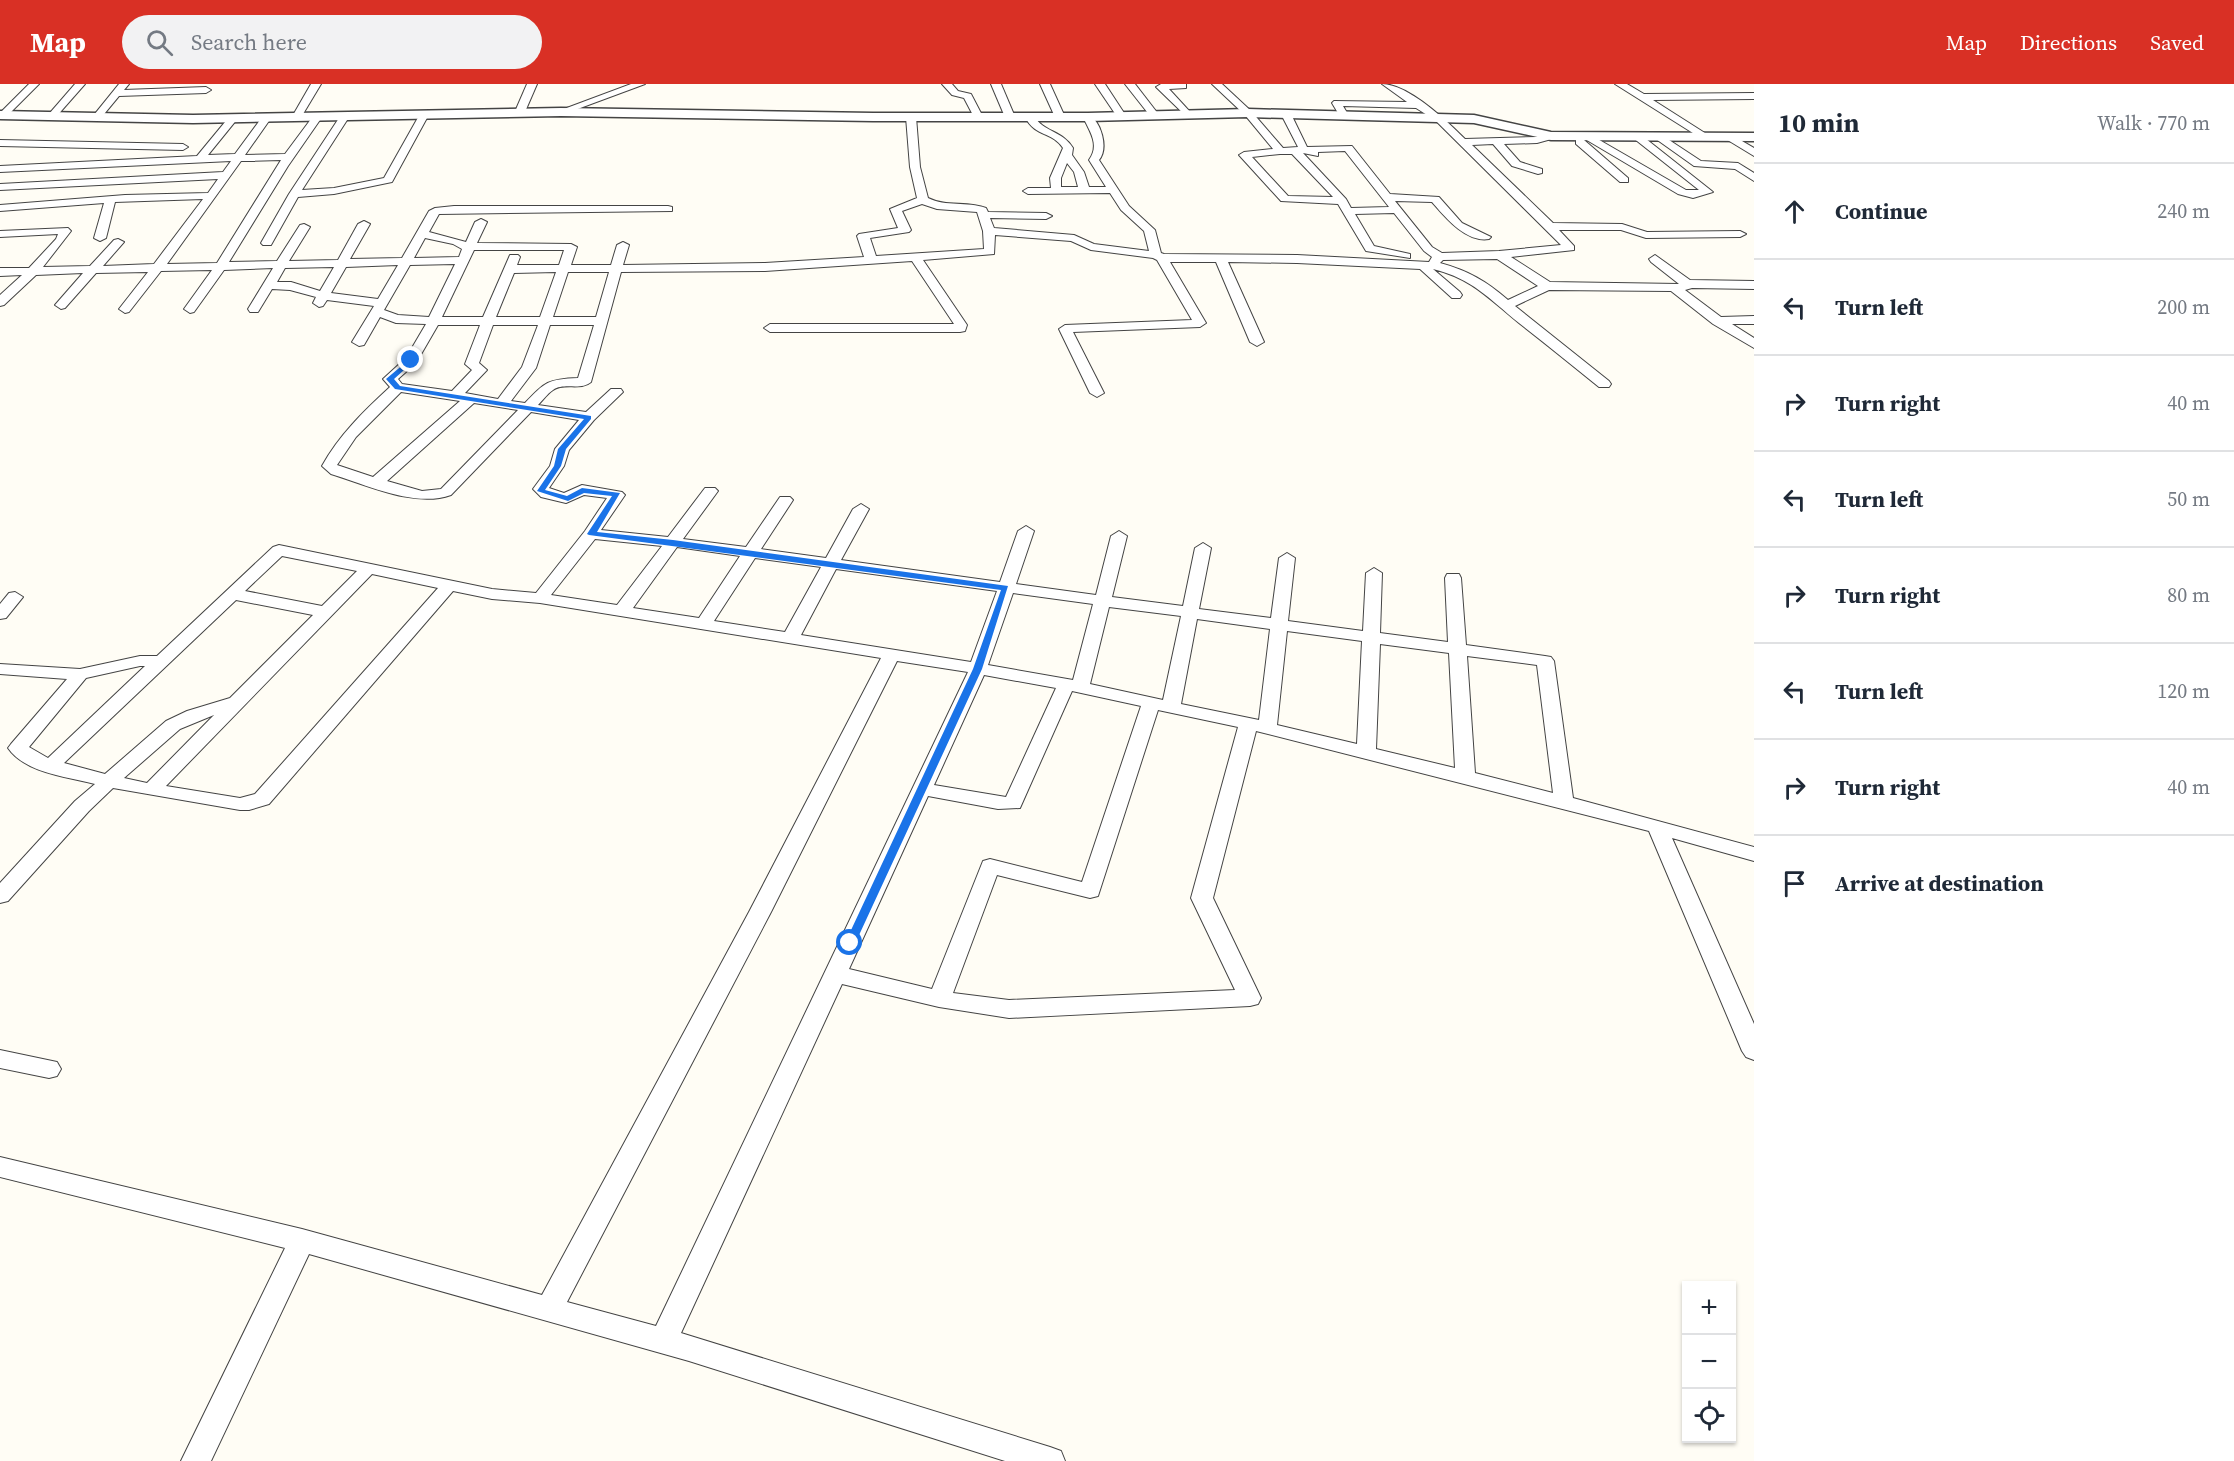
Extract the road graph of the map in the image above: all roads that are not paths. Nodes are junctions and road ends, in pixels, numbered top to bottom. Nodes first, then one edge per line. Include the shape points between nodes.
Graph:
1 (34, 84) edge
2 (81, 84) edge
3 (124, 84) edge
4 (316, 84) edge
5 (532, 84) edge
6 (640, 84) edge
7 (947, 84) edge
8 (996, 84) edge
9 (1045, 84) edge
10 (1100, 84) edge
11 (1130, 84) edge
12 (1216, 84) edge
13 (1387, 84) edge
14 (1620, 84) edge
15 (1737, 84) edge
16 (1183, 86) dead end
17 (206, 90) dead end
18 (117, 93) junction
19 (1754, 96) edge
20 (1642, 97) junction
21 (1419, 105) junction
22 (561, 112) junction
23 (1248, 113) junction
24 (519, 114) junction
25 (1187, 114) junction
26 (1286, 114) junction
27 (2, 115) edge
28 (1155, 115) junction
29 (52, 116) junction
30 (423, 116) junction
31 (1121, 116) junction
32 (1344, 116) junction
33 (97, 117) junction
34 (297, 117) junction
35 (317, 117) junction
36 (344, 117) junction
37 (911, 117) junction
38 (978, 117) junction
39 (1010, 117) junction
40 (1030, 117) junction
41 (1059, 117) junction
42 (1088, 117) junction
43 (233, 118) junction
44 (266, 118) junction
45 (1438, 118) junction
46 (1551, 136) junction
47 (1574, 137) junction
48 (1589, 137) junction
49 (1637, 137) junction
50 (1660, 137) junction
51 (1704, 137) junction
52 (1730, 137) junction
53 (1754, 137) edge
54 (1496, 140) junction
55 (1464, 142) junction
56 (0, 143) edge
57 (29, 143) junction
58 (75, 144) junction
59 (183, 147) dead end
60 (1299, 150) junction
61 (1280, 151) junction
62 (323, 152) junction
63 (1754, 153) edge
64 (1067, 156) junction
65 (239, 157) junction
66 (201, 159) junction
67 (297, 161) junction
68 (88, 164) junction
69 (58, 166) junction
70 (1738, 166) junction
71 (1754, 166) edge
72 (4, 169) edge
73 (247, 171) dead end
74 (1538, 171) dead end
75 (227, 173) junction
76 (1754, 178) edge
77 (143, 179) junction
78 (1624, 180) dead end
79 (80, 182) junction
80 (0, 187) edge
81 (1115, 190) junction
82 (1028, 191) dead end
83 (1056, 191) junction
84 (1085, 191) junction
85 (269, 192) junction
86 (295, 193) junction
87 (211, 196) junction
88 (1389, 197) junction
89 (125, 198) junction
90 (110, 200) junction
91 (923, 200) junction
92 (1342, 201) junction
93 (0, 208) edge
94 (668, 209) dead end
95 (1396, 210) junction
96 (1349, 211) junction
97 (985, 214) junction
98 (1046, 216) dead end
99 (46, 217) dead end
100 (481, 222) dead end
101 (364, 224) dead end
102 (1550, 226) junction
103 (304, 227) dead end
104 (40, 231) junction
105 (989, 231) junction
106 (0, 234) edge
107 (422, 234) junction
108 (1740, 234) dead end
109 (1485, 237) dead end
110 (100, 238) dead end
111 (118, 242) dead end
112 (267, 243) dead end
113 (623, 245) dead end
114 (519, 247) junction
115 (466, 251) junction
116 (1499, 255) junction
117 (1159, 256) junction
118 (915, 257) junction
119 (1221, 259) junction
120 (1655, 259) dead end
121 (871, 260) junction
122 (408, 261) junction
123 (1433, 262) junction
124 (344, 263) junction
125 (282, 265) junction
126 (222, 267) junction
127 (157, 268) junction
128 (510, 269) junction
129 (563, 269) junction
130 (615, 269) junction
131 (93, 270) junction
132 (33, 271) junction
133 (0, 272) edge
134 (1687, 284) junction
135 (270, 285) junction
136 (1754, 285) edge
137 (1547, 286) junction
138 (1674, 287) junction
139 (1456, 295) dead end
140 (322, 299) junction
141 (0, 302) edge
142 (1508, 304) junction
143 (61, 305) dead end
144 (380, 308) junction
145 (125, 309) dead end
146 (190, 309) dead end
147 (254, 309) dead end
148 (1754, 320) edge
149 (434, 321) junction
150 (489, 321) junction
151 (545, 321) junction
152 (600, 321) junction
153 (1718, 321) junction
154 (770, 328) dead end
155 (359, 342) dead end
156 (1257, 342) dead end
157 (1754, 344) edge
158 (1604, 384) dead end
159 (398, 387) junction
160 (616, 392) dead end
161 (1096, 393) dead end
162 (455, 396) junction
163 (472, 398) junction
164 (502, 403) junction
165 (530, 407) junction
166 (589, 417) junction
167 (377, 482) junction
168 (710, 491) dead end
169 (785, 500) dead end
170 (861, 509) dead end
171 (1026, 531) dead end
172 (591, 534) junction
173 (1119, 536) dead end
174 (673, 542) junction
175 (1203, 548) dead end
176 (750, 553) junction
177 (1287, 558) dead end
178 (831, 564) junction
179 (369, 568) junction
180 (1374, 573) dead end
181 (1453, 578) dead end
182 (449, 585) junction
183 (1005, 588) junction
184 (232, 594) junction
185 (15, 597) dead end
186 (540, 598) junction
187 (1102, 600) junction
188 (326, 612) junction
189 (622, 612) junction
190 (1191, 612) junction
191 (0, 614) edge
192 (1279, 624) junction
193 (703, 625) junction
194 (1371, 637) junction
195 (790, 639) junction
196 (1457, 649) junction
197 (891, 655) junction
198 (162, 661) junction
199 (0, 669) edge
200 (978, 669) junction
201 (80, 674) junction
202 (1073, 686) junction
203 (235, 703) junction
204 (1161, 705) junction
205 (1258, 726) junction
206 (1366, 753) junction
207 (50, 766) junction
208 (1465, 777) junction
209 (109, 781) junction
210 (922, 789) junction
211 (151, 790) junction
212 (1564, 801) junction
213 (1657, 826) junction
214 (1754, 854) edge
215 (0, 896) edge
216 (835, 974) junction
217 (939, 999) junction
218 (1754, 1051) edge
219 (0, 1059) edge
220 (49, 1069) dead end
221 (0, 1167) edge
222 (302, 1240) junction
223 (549, 1309) junction
224 (663, 1341) junction
225 (196, 1461) edge
226 (1050, 1461) edge

1 - 27 street
2 - 29 street
3 - 18 street
4 - 34 street
5 - 24 street
6 - 22 street
7 - 38 street via 955,93 968,96
8 - 39 street
9 - 41 street
10 - 31 street
11 - 28 street
12 - 23 street
13 - 21 street
14 - 20 street
15 - 19 street
16 - 25 street via 1161,87
17 - 18 street
18 - 33 street
19 - 20 street
20 - 51 street
21 - 32 street via 1337,103
21 - 45 street
22 - 24 street
22 - 37 street
23 - 25 street
23 - 26 street
23 - 61 street
24 - 30 street
25 - 28 street
26 - 32 street
26 - 60 street
27 - 29 street
28 - 31 street
29 - 33 street
30 - 36 street
30 - 86 street via 388,180 334,191
31 - 42 street
32 - 45 street
33 - 43 street
34 - 35 street
34 - 44 street
35 - 36 street
35 - 67 street
36 - 62 street
37 - 38 street
37 - 91 street via 915,167
38 - 39 street
39 - 40 street
40 - 41 street
40 - 64 street via 1035,127 1064,140
41 - 42 street
42 - 81 street via 1101,147 1094,160
43 - 44 street
43 - 66 street
44 - 65 street
45 - 46 street via 1492,122
45 - 55 street
46 - 47 street
46 - 54 street
47 - 48 street
47 - 78 street
48 - 49 street
48 - 49 street via 1682,192 1708,192
49 - 50 street
50 - 51 street
50 - 70 street via 1698,164
51 - 52 street
52 - 53 street
52 - 63 street
54 - 55 street
54 - 74 street via 1516,164
55 - 102 street
56 - 57 street
57 - 58 street
57 - 72 street
58 - 59 street
58 - 69 street via 61,155
60 - 61 street
60 - 88 street via 1348,148 1354,163
60 - 92 street
61 - 92 street via 1244,156 1285,199
62 - 67 street
62 - 67 street
64 - 83 street via 1055,175
64 - 84 street via 1079,172
65 - 66 street
65 - 67 street
65 - 75 street
66 - 68 street
67 - 85 street
67 - 86 street
68 - 69 street
68 - 79 street
69 - 72 street
70 - 71 street
70 - 76 street
73 - 75 street
75 - 77 street
75 - 87 street
77 - 79 street
77 - 89 street
79 - 80 street
81 - 84 street
81 - 117 street via 1125,208 1149,230
82 - 83 street
83 - 84 street
85 - 86 street
85 - 126 street
86 - 112 street
87 - 89 street
87 - 127 street
88 - 95 street
88 - 109 street via 1435,199 1458,225
89 - 90 street
90 - 93 street
90 - 110 street
91 - 97 street via 935,205 978,208
91 - 121 street via 896,209 905,230 863,236
92 - 96 street
94 - 107 street via 439,210 431,215
95 - 96 street
95 - 123 street via 1428,249
96 - 123 street via 1372,250
97 - 98 street
97 - 105 street
99 - 104 street
100 - 115 street
101 - 124 street
102 - 108 street via 1622,226 1641,234
102 - 116 street via 1570,248
103 - 125 street
104 - 106 street
104 - 132 street via 65,231
105 - 117 street via 1074,238 1091,247
105 - 118 street via 990,252
107 - 115 street via 457,242
107 - 122 street
111 - 131 street
113 - 130 street
114 - 115 street
114 - 128 street
114 - 129 street via 571,247
115 - 122 street
115 - 149 street
116 - 123 street
116 - 137 street
117 - 119 street
117 - 161 street via 1200,323 1065,328
118 - 121 street
118 - 154 street via 960,328
119 - 123 street
119 - 156 street
120 - 134 street
121 - 130 street via 765,267
122 - 124 street
122 - 144 street
123 - 139 street
123 - 142 street via 1482,284
124 - 125 street
124 - 140 street
125 - 126 street
125 - 135 street
126 - 127 street
126 - 146 street
127 - 131 street
127 - 145 street
128 - 129 street
128 - 150 street
129 - 130 street
129 - 151 street
130 - 152 street
131 - 132 street
131 - 143 street
132 - 133 street
132 - 141 street
134 - 136 street
134 - 138 street
135 - 140 street via 298,287
135 - 147 street
137 - 138 street
137 - 142 street
138 - 153 street
140 - 144 street
142 - 158 street
144 - 149 street via 396,319
144 - 155 street
148 - 153 street
149 - 150 street
149 - 159 street via 411,360 390,379
150 - 151 street
150 - 162 street via 472,364 480,370
151 - 152 street
151 - 164 street via 529,368
152 - 165 street via 584,382 552,385
153 - 157 street
159 - 162 street
159 - 167 street via 366,417 329,466
160 - 166 street
162 - 163 street
163 - 164 street
163 - 167 street
164 - 165 street
165 - 166 street
165 - 167 street via 467,473 440,495 421,496
166 - 172 street via 562,449 558,466 541,491 568,498 582,490 617,495
168 - 174 street
169 - 176 street
170 - 178 street
171 - 183 street
172 - 174 street
172 - 186 street
173 - 187 street
174 - 176 street
174 - 189 street
175 - 190 street
176 - 178 street
176 - 193 street
177 - 192 street
178 - 183 street
178 - 195 street
179 - 182 street
179 - 184 street via 279,550
179 - 188 street
180 - 194 street
181 - 196 street
182 - 186 street
182 - 211 street via 262,799 240,804
183 - 187 street
183 - 200 street
184 - 188 street
184 - 198 street
185 - 191 street
186 - 189 street
187 - 190 street
187 - 202 street
188 - 203 street
189 - 193 street
190 - 192 street
190 - 204 street
192 - 194 street
192 - 205 street
193 - 195 street
194 - 196 street
194 - 206 street
195 - 197 street
196 - 208 street
196 - 212 street via 1545,661
197 - 200 street
197 - 223 street via 760,912
198 - 201 street via 140,661
198 - 207 street
199 - 201 street
200 - 202 street
200 - 210 street
201 - 207 street via 20,745 20,751
202 - 204 street
202 - 210 street via 1013,803
203 - 209 street via 173,725
203 - 211 street
204 - 205 street
204 - 217 street via 1090,891 990,866
205 - 206 street
205 - 217 street via 1202,898 1250,998 1009,1009
206 - 208 street
207 - 209 street
208 - 212 street
209 - 211 street
209 - 215 street
210 - 216 street
212 - 213 street
213 - 214 street
213 - 218 street
216 - 217 street
216 - 224 street
219 - 220 street
221 - 222 street
222 - 223 street
222 - 225 street
223 - 224 street
224 - 226 street

